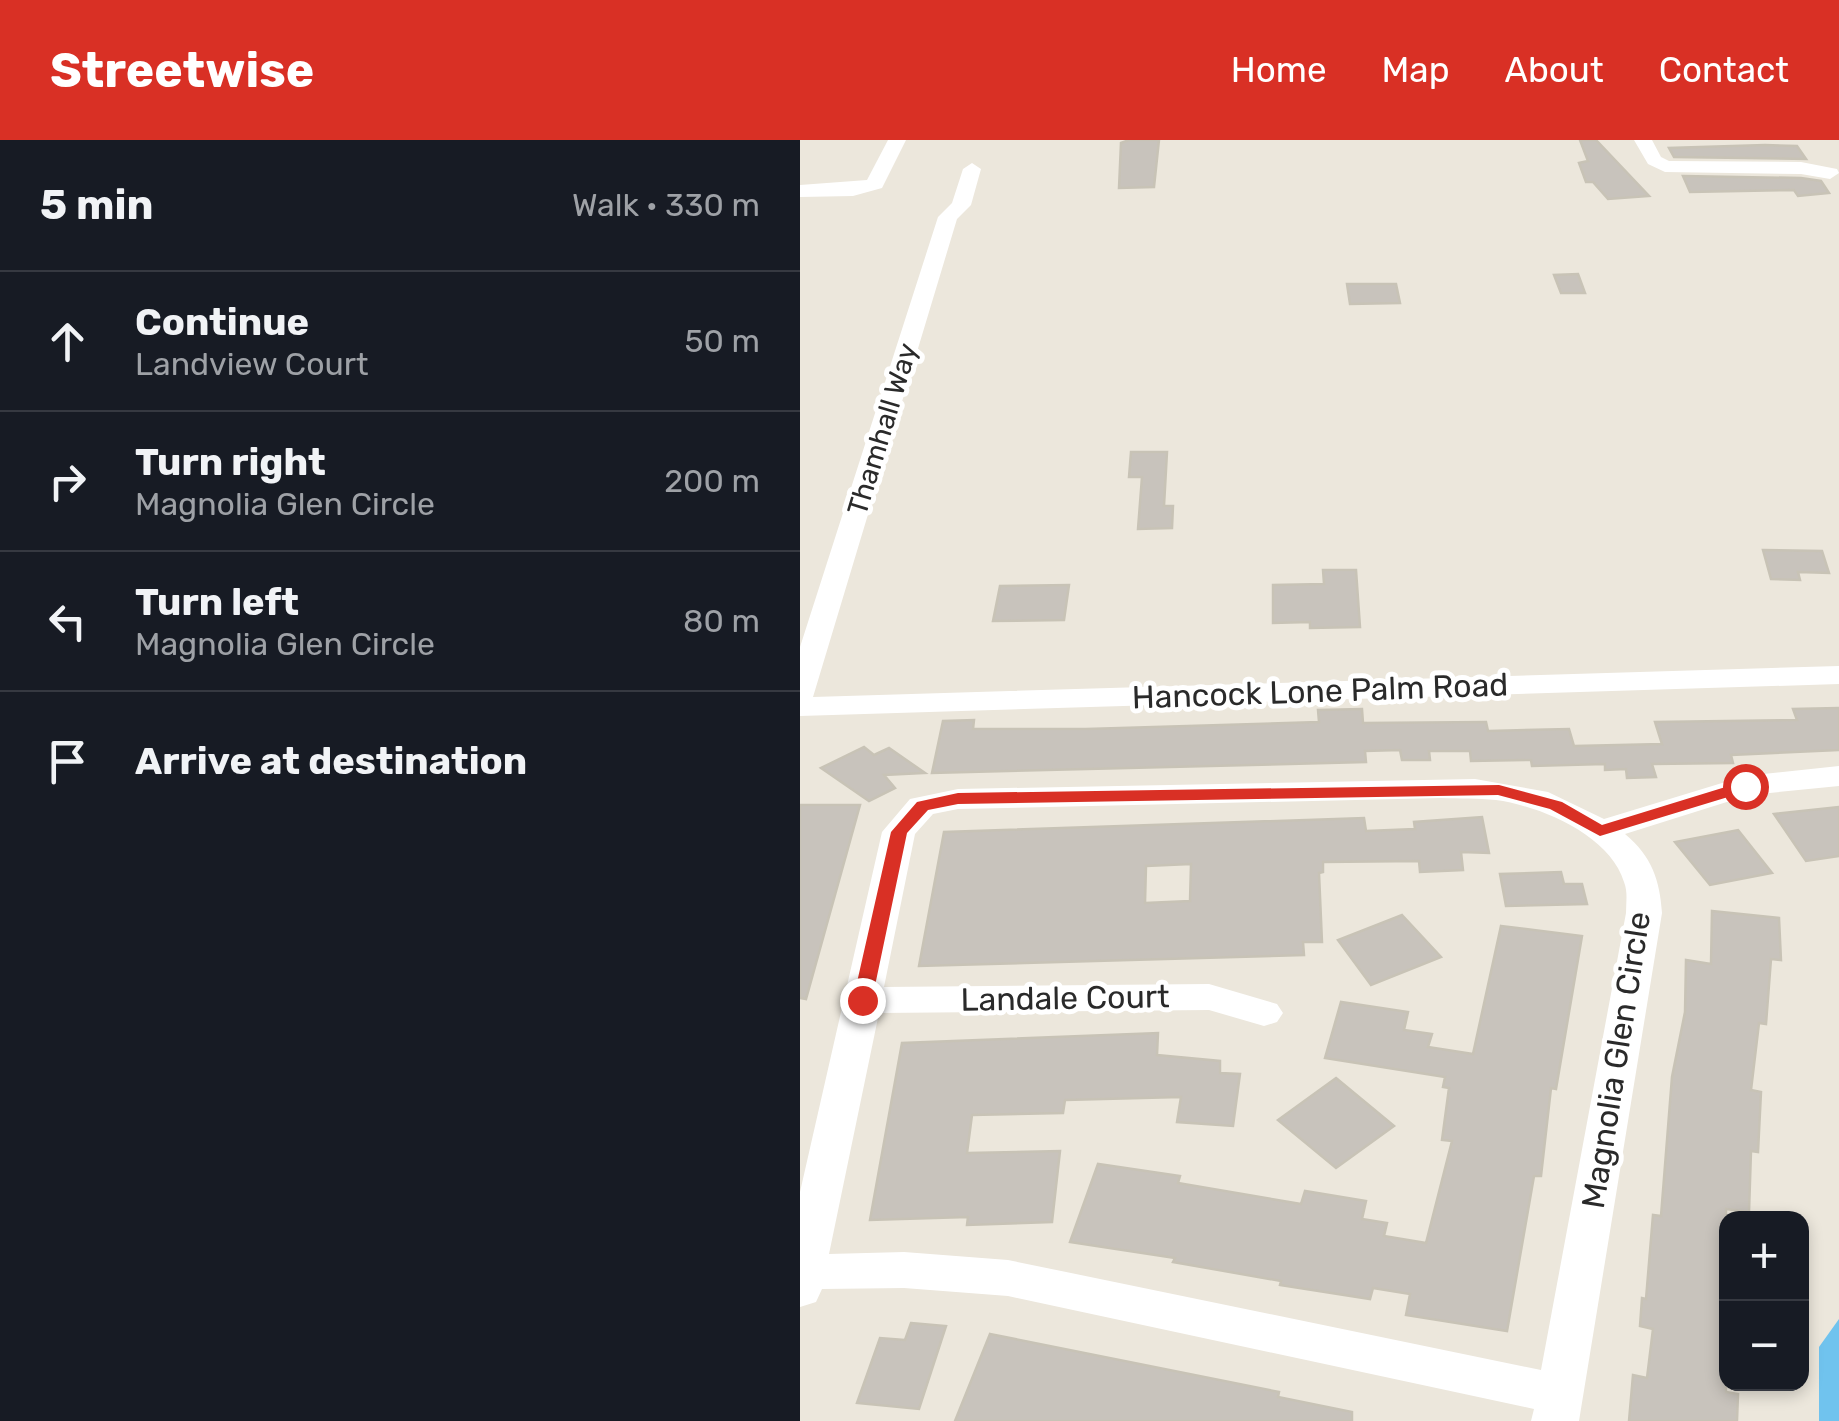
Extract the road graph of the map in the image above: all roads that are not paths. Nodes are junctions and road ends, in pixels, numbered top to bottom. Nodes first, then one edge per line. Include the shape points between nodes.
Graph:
1 (897, 140) edge
2 (1643, 140) edge
3 (972, 170) dead end
4 (1830, 173) dead end
5 (800, 191) edge
6 (1839, 675) edge
7 (800, 694) edge
8 (800, 707) edge
9 (1839, 776) edge
10 (1600, 831) junction
11 (862, 1000) junction
12 (1264, 1013) dead end
13 (802, 1280) edge
14 (1557, 1408) edge

1 - 5 street via 875,184
2 - 4 street via 1665,166
3 - 7 street, Thamhall Way via 961,205 948,217
6 - 8 street, Hancock Lone Palm Road
9 - 10 street via 1745,786
10 - 11 street, Magnolia Glen Circle via 1556,806 1480,789 958,798 922,806 899,832
10 - 14 street, Magnolia Glen Circle via 1642,881 1644,913
11 - 12 street, Landale Court via 1210,997
11 - 13 street, Magnolia Glen Circle
13 - 14 street, Magnolia Glen Circle via 904,1270 1008,1278

